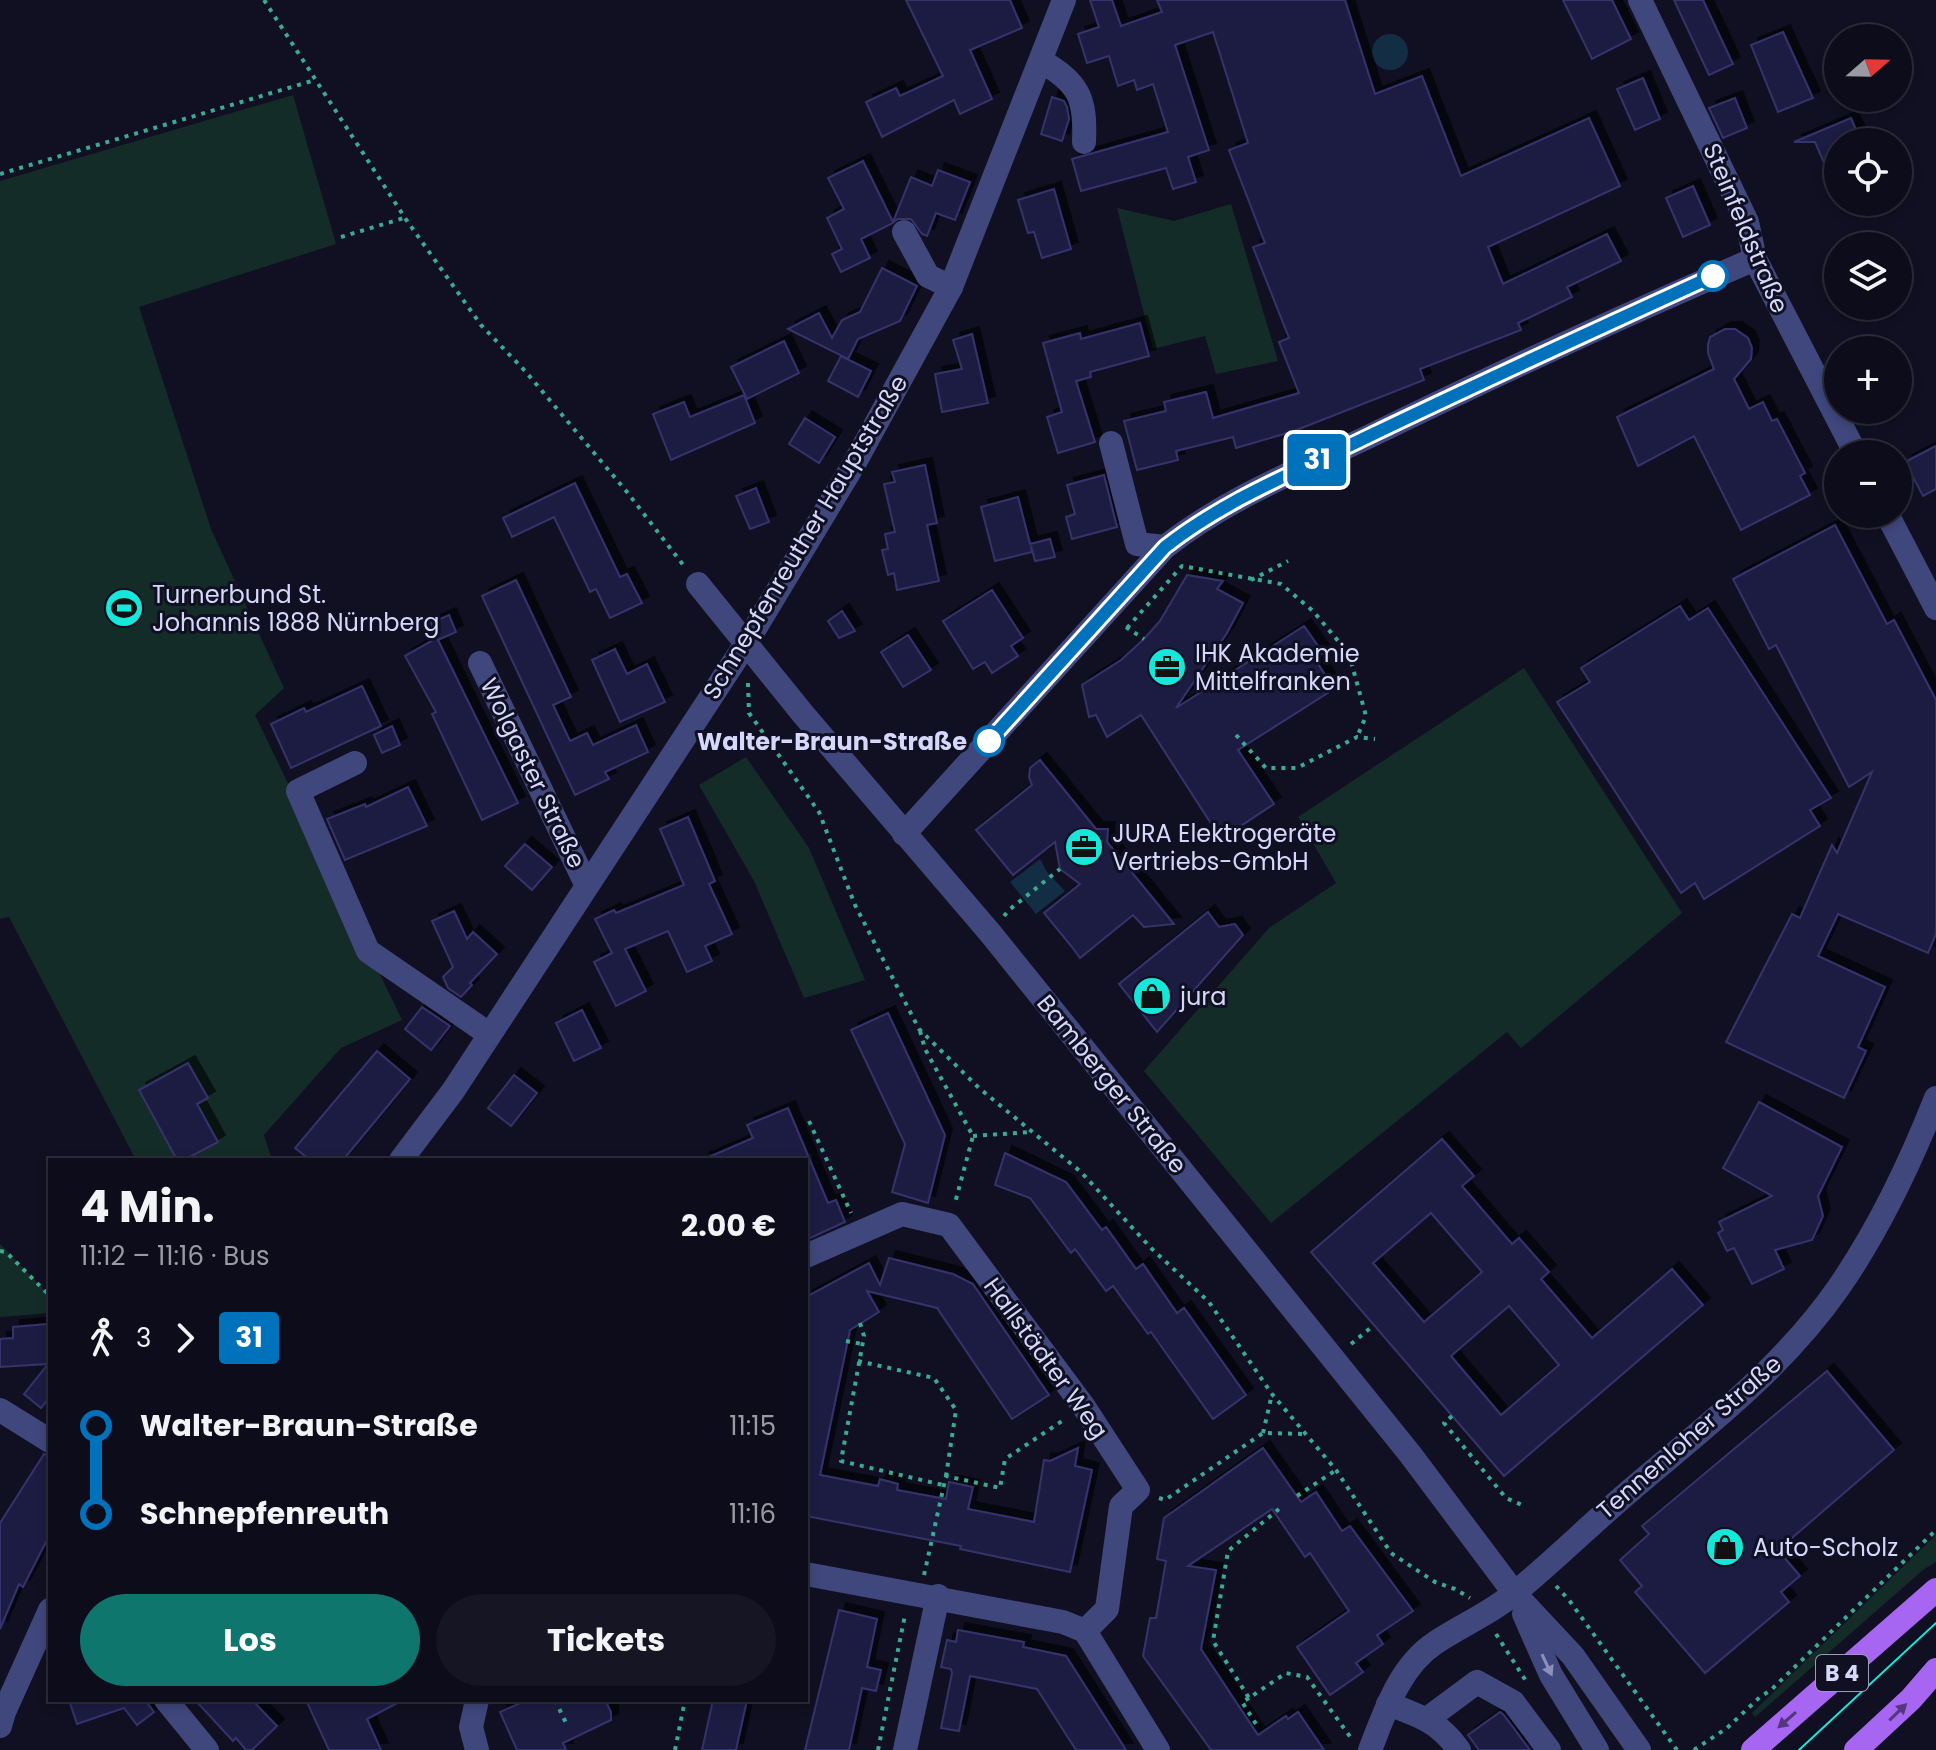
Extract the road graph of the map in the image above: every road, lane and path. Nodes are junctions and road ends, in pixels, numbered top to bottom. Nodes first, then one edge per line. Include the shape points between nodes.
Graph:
1 (264, 0) edge
2 (1064, 0) edge
3 (1640, 0) edge
4 (1041, 61) junction
5 (315, 80) junction
6 (1084, 142) dead end
7 (0, 174) edge
8 (405, 218) junction
9 (904, 232) dead end
10 (341, 237) dead end
11 (1755, 259) junction
12 (951, 287) junction
13 (1849, 440) edge
14 (1111, 443) dead end
15 (1894, 528) edge
16 (1165, 547) junction
17 (1288, 561) dead end
18 (1250, 581) junction
19 (698, 584) joint
20 (1936, 608) edge
21 (1127, 628) dead end
22 (745, 645) junction
23 (480, 663) dead end
24 (1236, 735) dead end
25 (1357, 737) junction
26 (1375, 739) dead end
27 (355, 763) dead end
28 (904, 834) junction
29 (1060, 869) dead end
30 (586, 884) junction
31 (1018, 902) dead end
32 (919, 1029) junction
33 (489, 1034) junction
34 (1936, 1098) edge
35 (809, 1121) dead end
36 (1033, 1132) junction
37 (973, 1136) junction
38 (403, 1158) edge
39 (949, 1225) junction
40 (860, 1232) junction
41 (2, 1250) edge
42 (808, 1255) edge
43 (48, 1294) edge
44 (860, 1323) dead end
45 (1374, 1325) dead end
46 (846, 1341) dead end
47 (862, 1344) junction
48 (1333, 1359) junction
49 (858, 1361) junction
50 (1272, 1394) junction
51 (1084, 1407) junction
52 (0, 1410) edge
53 (1452, 1416) dead end
54 (1263, 1433) junction
55 (1307, 1434) junction
56 (48, 1440) edge
57 (1336, 1470) junction
58 (946, 1476) junction
59 (944, 1485) junction
60 (1138, 1490) junction
61 (1297, 1496) dead end
62 (1522, 1505) dead end
63 (1279, 1509) dead end
64 (1936, 1530) edge
65 (1540, 1570) junction
66 (808, 1574) edge
67 (1936, 1590) edge
68 (922, 1594) junction
69 (1515, 1594) junction
70 (48, 1614) edge
71 (1481, 1614) junction
72 (1085, 1631) junction
73 (1503, 1644) dead end
74 (1936, 1670) edge
75 (1249, 1698) junction
76 (168, 1702) edge
77 (477, 1702) edge
78 (556, 1702) edge
79 (685, 1702) edge
80 (1388, 1704) junction
81 (1427, 1719) junction
82 (0, 1726) edge
83 (568, 1727) dead end
84 (1258, 1727) dead end
85 (207, 1750) edge
86 (477, 1750) edge
87 (675, 1750) edge
88 (878, 1750) edge
89 (905, 1750) edge
90 (1158, 1750) edge
91 (1359, 1750) edge
92 (1370, 1750) edge
93 (1459, 1750) edge
94 (1549, 1750) edge
95 (1597, 1750) edge
96 (1639, 1750) edge
97 (1677, 1750) edge
98 (1694, 1750) edge
99 (1753, 1750) edge
100 (1856, 1750) edge

1 - 5 path
2 - 4 street, Schnepfenreuther Hauptstraße
3 - 11 street, Steinfeldstraße via 1747,222
4 - 6 street via 1069,79 1078,92 1085,112
4 - 12 street, Schnepfenreuther Hauptstraße
5 - 7 path
5 - 8 path
8 - 10 path
8 - 19 path via 481,325 617,480
9 - 12 street via 928,276
11 - 13 street, Steinfeldstraße
11 - 16 street via 1269,483 1195,523
12 - 22 street, Schnepfenreuther Hauptstraße via 854,464
14 - 16 street via 1137,544
15 - 20 street
16 - 28 street
17 - 18 path
18 - 21 path via 1182,566
18 - 25 path via 1281,584 1313,611 1349,654 1366,716
19 - 22 street, Bamberger Straße
22 - 28 street, Bamberger Straße
22 - 30 street, Schnepfenreuther Hauptstraße
22 - 32 path via 749,713 819,812 855,905
23 - 30 street, Wolgaster Straße
24 - 25 path via 1266,768 1297,768
25 - 26 path
27 - 33 street via 298,791 368,951
28 - 48 street, Bamberger Straße via 991,934
29 - 31 path
30 - 33 street, Schnepfenreuther Hauptstraße
32 - 36 path
32 - 37 path
33 - 38 street, Schnepfenreuther Hauptstraße
34 - 65 street, Tennenloher Straße via 1912,1157 1863,1249 1771,1370
35 - 40 path
36 - 37 path
36 - 50 path via 1081,1172 1209,1302
37 - 39 path
39 - 40 street via 902,1214
39 - 51 street, Hallstädter Weg
40 - 42 street
41 - 43 path
44 - 47 path
45 - 48 path
46 - 47 path
47 - 49 path
48 - 69 street, Bamberger Straße
49 - 58 path via 934,1378 956,1410
49 - 59 path via 841,1461
50 - 54 path
50 - 55 path
51 - 58 path via 1005,1459 1000,1488
51 - 60 street, Hallstädter Weg
52 - 56 street
53 - 62 path via 1444,1423 1506,1498
54 - 55 path
54 - 60 path via 1165,1500
55 - 57 path
57 - 61 path
57 - 71 path via 1391,1553 1435,1582 1469,1596
58 - 59 path
59 - 68 path
60 - 72 street via 1121,1506 1107,1609
63 - 75 path via 1228,1551 1213,1641
64 - 98 path via 1771,1690
65 - 69 street, Tennenloher Straße
65 - 97 path via 1569,1600
66 - 68 street
67 -> 99 main road, B 4
68 - 72 street
68 - 88 path
68 - 89 street
69 - 71 street, Tennenloher Straße
69 -> 95 street, Bamberger Straße via 1551,1675
69 - 96 street, Bamberger Straße via 1573,1656
70 - 82 street
71 - 73 path
71 - 80 street, Tennenloher Straße via 1416,1660
72 - 90 street
100 -> 74 main road, B 4
75 - 84 path via 1242,1702
75 - 91 path via 1286,1673 1307,1677
76 - 85 street
77 - 86 street via 471,1727
78 - 83 path
79 - 87 path
80 - 81 street
80 - 92 street, Tennenloher Straße
81 - 93 street
81 - 94 street via 1477,1682 1513,1702

